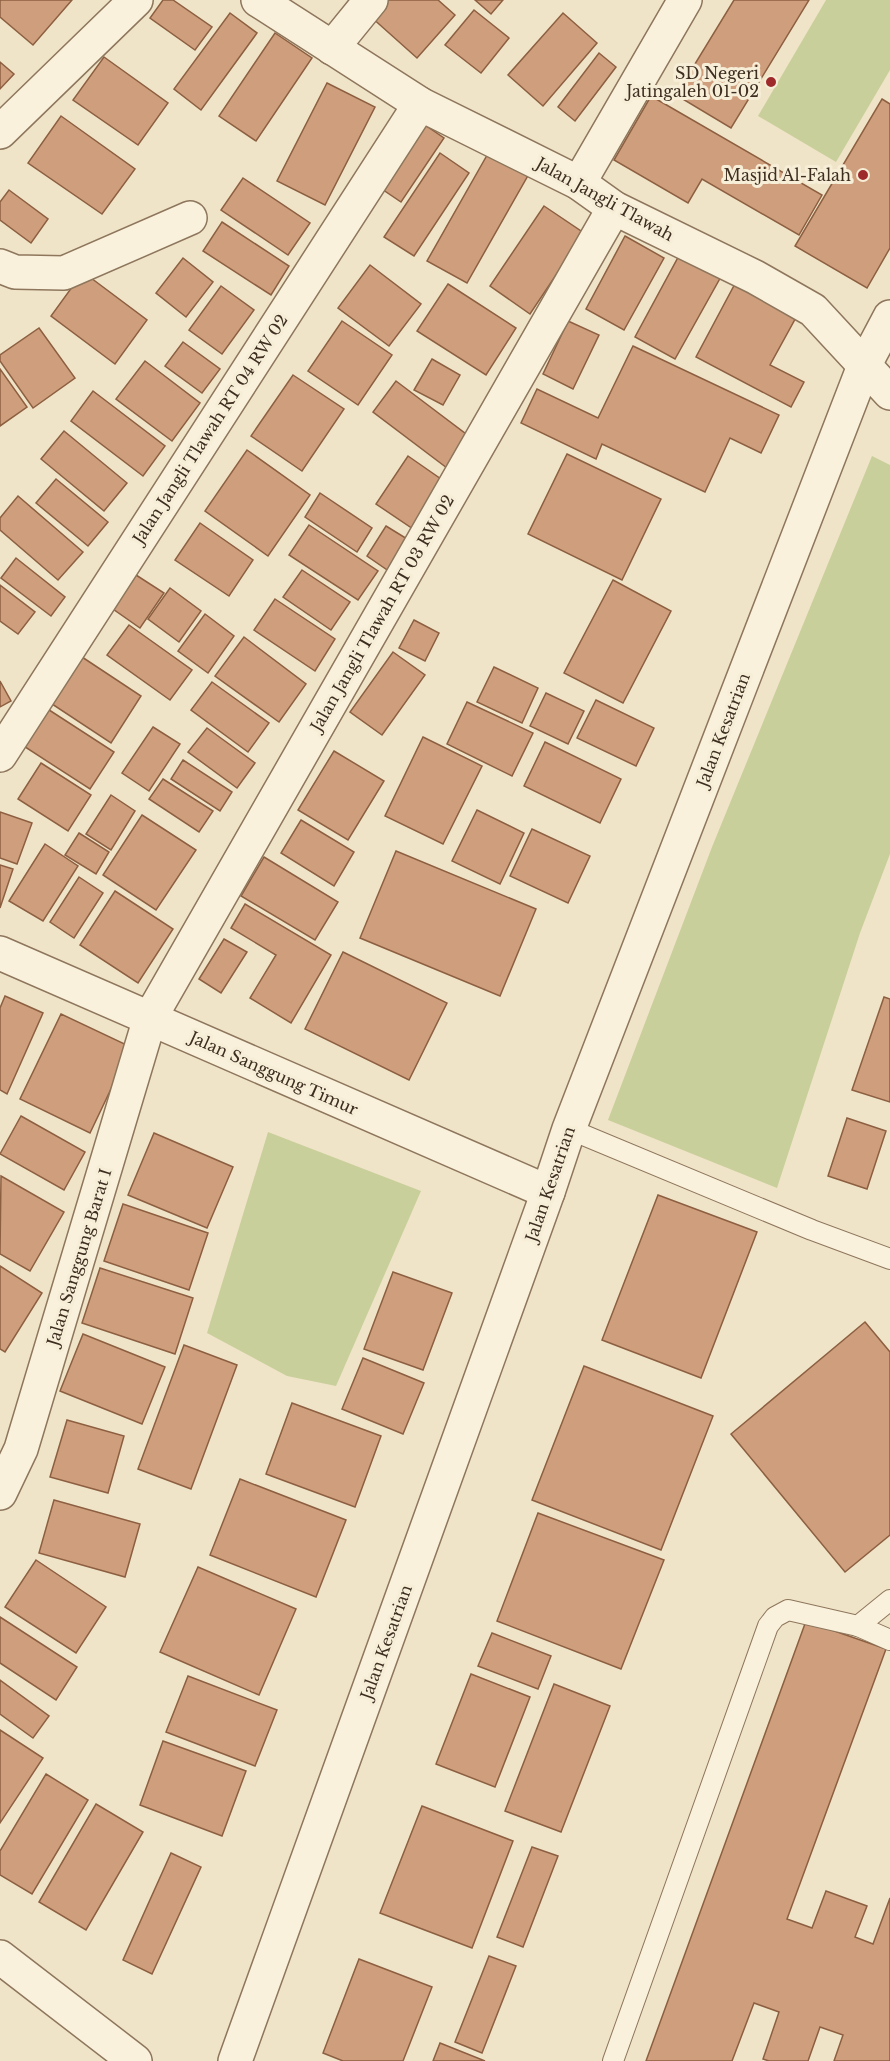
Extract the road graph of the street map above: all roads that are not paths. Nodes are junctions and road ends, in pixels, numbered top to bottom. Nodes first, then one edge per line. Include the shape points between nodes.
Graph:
1 (136, 0) edge
2 (258, 0) edge
3 (371, 0) edge
4 (685, 0) edge
5 (333, 48) junction
6 (420, 104) junction
7 (0, 132) edge
8 (579, 183) junction
9 (614, 208) junction
10 (190, 218) dead end
11 (0, 266) edge
12 (890, 317) edge
13 (864, 366) junction
14 (890, 393) edge
15 (0, 755) edge
16 (0, 953) edge
17 (150, 1018) junction
18 (568, 1129) junction
19 (548, 1192) junction
20 (890, 1259) edge
21 (0, 1493) edge
22 (890, 1600) edge
23 (858, 1626) junction
24 (890, 1640) edge
25 (0, 1957) edge
26 (135, 2061) edge
27 (235, 2061) edge
28 (614, 2061) edge

1 - 7 street
2 - 5 street, Jalan Jangli Tlawah
3 - 5 street
4 - 8 street
5 - 6 street, Jalan Jangli Tlawah
6 - 8 street, Jalan Jangli Tlawah
6 - 15 street, Jalan Jangli Tlawah RT 04 RW 02
8 - 9 street, Jalan Jangli Tlawah
9 - 13 street, Jalan Jangli Tlawah via 813,310
9 - 17 street, Jalan Jangli Tlawah RT 03 RW 02
10 - 11 street via 64,273 15,272
12 - 13 street, Jalan Kesatrian
13 - 14 street, Jalan Jangli Tlawah
13 - 18 street, Jalan Kesatrian
16 - 17 street, Jalan Sanggung Timur
17 - 19 street, Jalan Sanggung Timur
17 - 21 street, Jalan Sanggung Barat I via 21,1449
18 - 19 street, Jalan Kesatrian
18 - 20 lane
19 - 27 street, Jalan Kesatrian
22 - 23 lane
23 - 24 lane
23 - 28 lane via 788,1610 768,1626
25 - 26 street

